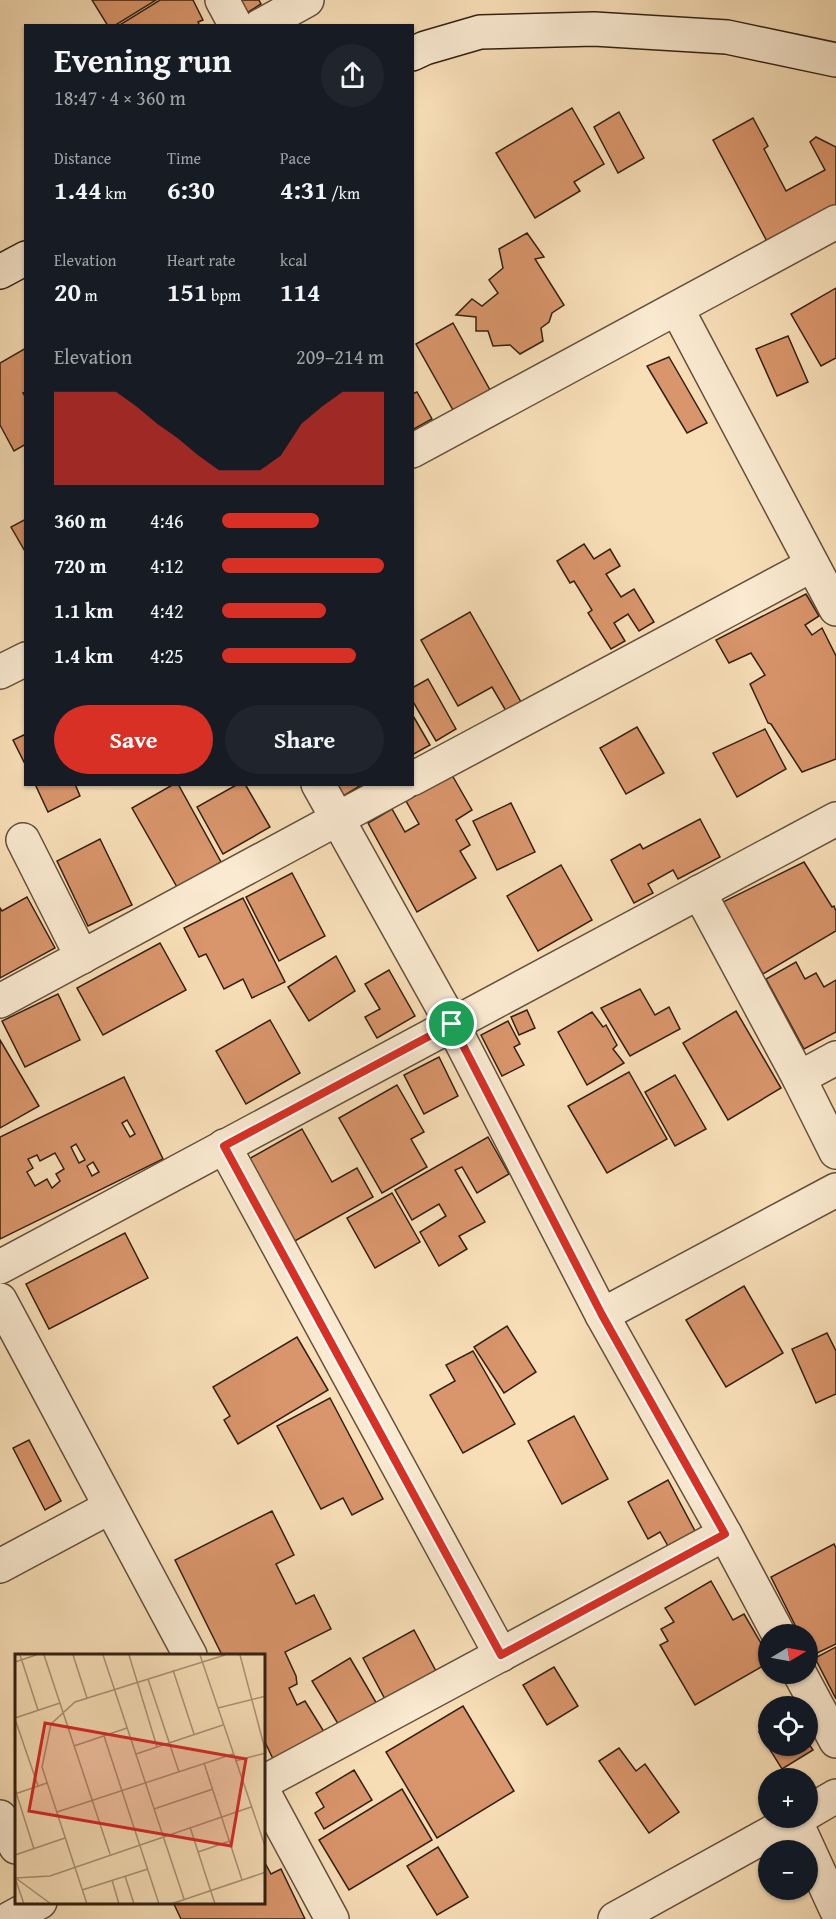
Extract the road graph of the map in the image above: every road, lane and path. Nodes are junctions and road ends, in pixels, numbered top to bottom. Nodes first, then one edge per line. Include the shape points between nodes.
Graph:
1 (222, 0) edge
2 (307, 0) edge
3 (235, 24) edge
4 (264, 24) edge
5 (414, 53) edge
6 (836, 60) edge
7 (836, 222) edge
8 (24, 259) edge
9 (0, 272) edge
10 (677, 309) junction
11 (414, 450) edge
12 (812, 565) junction
13 (836, 609) edge
14 (24, 660) edge
15 (0, 672) edge
16 (414, 778) edge
17 (319, 786) edge
18 (398, 786) edge
19 (836, 819) edge
20 (337, 820) junction
21 (23, 840) dead end
22 (699, 892) junction
23 (82, 957) junction
24 (0, 1001) edge
25 (452, 1024) junction
26 (836, 1058) edge
27 (799, 1077) junction
28 (224, 1146) junction
29 (836, 1152) edge
30 (836, 1190) edge
31 (0, 1267) edge
32 (0, 1300) edge
33 (602, 1315) junction
34 (110, 1507) junction
35 (725, 1534) junction
36 (0, 1566) edge
37 (773, 1624) edge
38 (189, 1654) edge
39 (501, 1655) junction
40 (805, 1684) edge
41 (836, 1741) edge
42 (266, 1781) edge
43 (836, 1796) edge
44 (266, 1797) edge
45 (818, 1806) edge
46 (0, 1817) edge
47 (780, 1828) edge
48 (804, 1828) edge
49 (15, 1845) edge
50 (36, 1904) edge
51 (836, 1910) edge
52 (9, 1919) edge
53 (332, 1919) edge
54 (615, 1919) edge

1 - 3 street
2 - 4 street
5 - 6 street via 480,32 594,29 727,37
7 - 10 street
8 - 9 street
10 - 11 street
10 - 12 street
12 - 13 street
12 - 16 street
14 - 15 street
17 - 20 street
18 - 20 street
19 - 22 street
20 - 23 street
20 - 25 street
21 - 23 street
22 - 25 street
22 - 27 street
23 - 24 street
25 - 28 street
25 - 33 street
26 - 27 street
27 - 29 street
28 - 31 street
28 - 39 street
30 - 33 street
32 - 34 street
33 - 35 street
34 - 36 street
34 - 38 street
35 - 37 street
35 - 39 street
39 - 42 street
40 - 41 street
43 - 45 street
44 - 53 street
46 - 49 street
47 - 54 street
48 - 51 street
50 - 52 street

